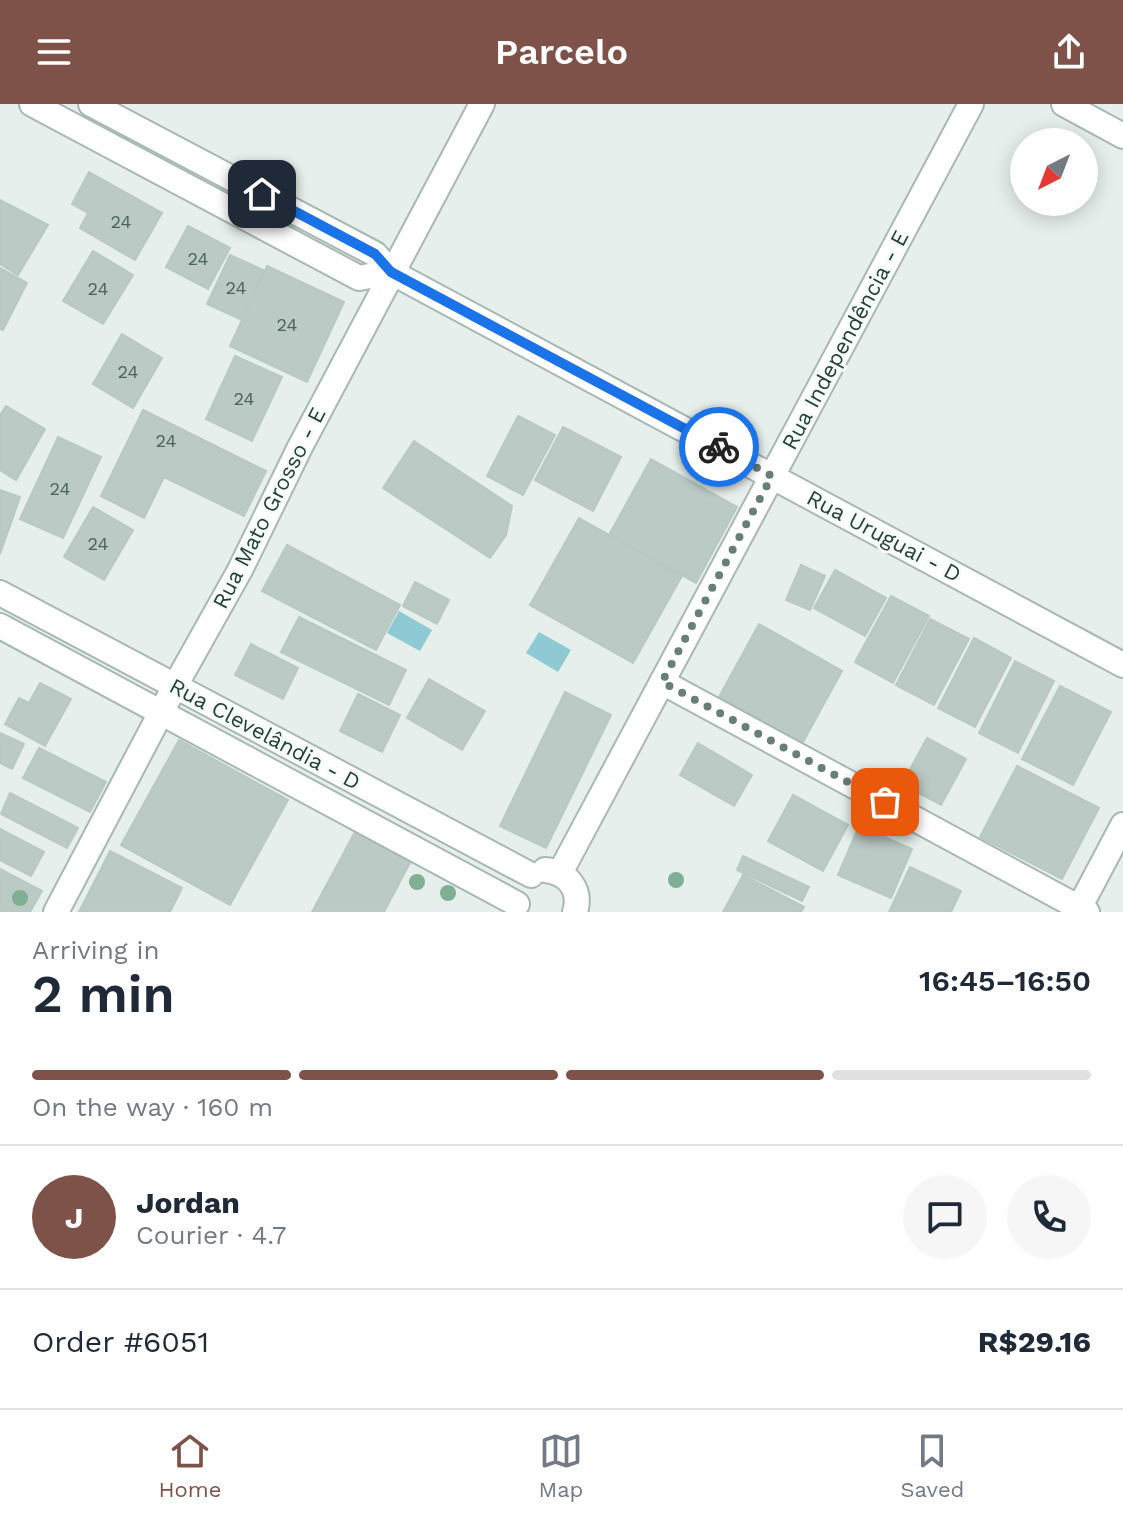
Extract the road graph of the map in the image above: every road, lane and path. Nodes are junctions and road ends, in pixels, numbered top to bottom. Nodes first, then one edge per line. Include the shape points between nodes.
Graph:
1 (32, 104) edge
2 (91, 104) edge
3 (482, 104) edge
4 (971, 104) edge
5 (1064, 104) edge
6 (1123, 136) edge
7 (206, 165) junction
8 (194, 190) junction
9 (391, 272) junction
10 (772, 476) junction
11 (0, 593) edge
12 (0, 626) edge
13 (1123, 665) edge
14 (662, 682) junction
15 (175, 686) junction
16 (161, 712) junction
17 (396, 804) junction
18 (1123, 825) edge
19 (381, 830) junction
20 (560, 873) junction
21 (531, 875) junction
22 (576, 906) edge
23 (519, 908) edge
24 (1081, 911) edge
25 (56, 912) edge
26 (599, 912) edge

1 - 8 street
2 - 7 street, Rua Uruguai - D
3 - 9 street, Rua Mato Grosso - E
4 - 10 street, Rua Independência - E
5 - 6 street
7 - 8 street
7 - 9 street, Rua Uruguai - D via 375,254
8 - 9 street via 359,278
9 - 10 street, Rua Uruguai - D
9 - 15 street, Rua Mato Grosso - E
10 - 13 street, Rua Uruguai - D
10 - 14 street, Rua Independência - E
11 - 15 street, Rua Clevelândia - D
12 - 16 street, Rua Clevelândia - D
14 - 20 street, Rua Independência - E
14 - 24 street
15 - 16 street, Rua Mato Grosso - E
15 - 17 street, Rua Clevelândia - D
16 - 19 street, Rua Clevelândia - D
16 - 25 street, Rua Mato Grosso - E
17 - 19 street
17 - 21 street, Rua Clevelândia - D
18 - 24 street
19 - 23 street, Rua Clevelândia - D
20 - 21 street via 545,870
20 - 22 street via 571,882
21 - 23 street via 520,888
22 - 26 street

